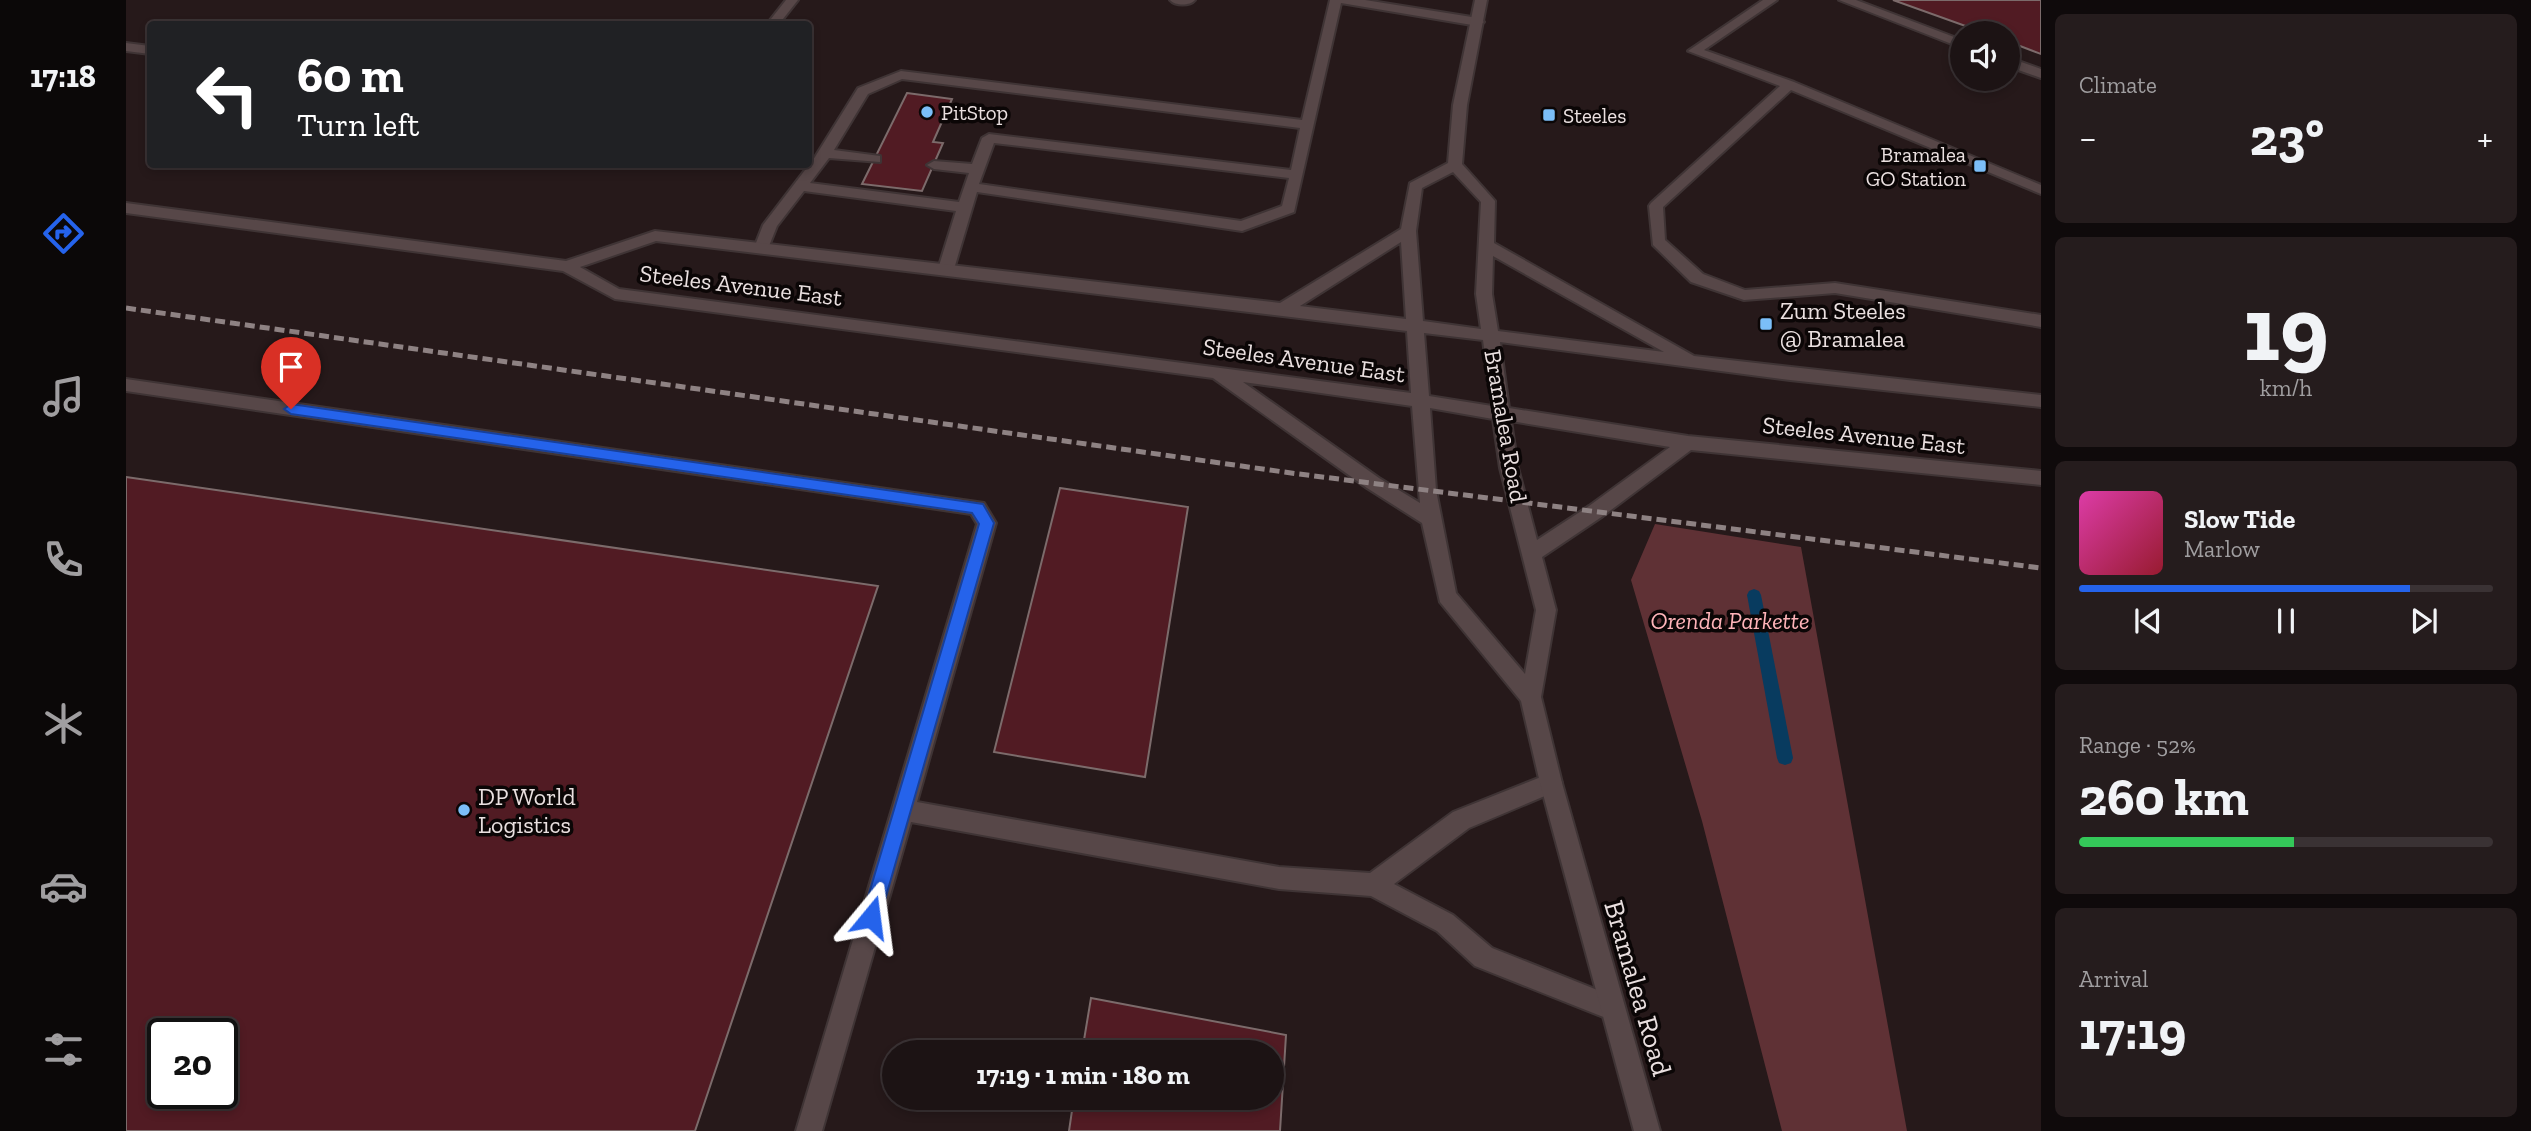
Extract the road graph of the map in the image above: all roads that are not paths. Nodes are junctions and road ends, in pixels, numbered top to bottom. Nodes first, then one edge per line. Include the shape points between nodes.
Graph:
1 (792, 0) edge
2 (1175, 0) edge
3 (1189, 0) edge
4 (1336, 0) edge
5 (1343, 0) edge
6 (1481, 0) edge
7 (1771, 0) edge
8 (1844, 0) edge
9 (775, 21) edge
10 (1478, 22) junction
11 (1950, 40) edge
12 (126, 47) edge
13 (147, 50) edge
14 (2020, 66) edge
15 (2041, 74) edge
16 (1789, 85) junction
17 (1307, 125) junction
18 (824, 153) junction
19 (875, 159) dead end
20 (934, 165) dead end
21 (1455, 165) junction
22 (976, 169) junction
23 (1296, 175) junction
24 (800, 186) junction
25 (971, 187) junction
26 (2041, 190) edge
27 (964, 207) junction
28 (126, 208) edge
29 (1408, 231) junction
30 (1485, 245) junction
31 (762, 248) junction
32 (567, 266) junction
33 (946, 269) junction
34 (1283, 309) junction
35 (2041, 321) edge
36 (1416, 327) junction
37 (1490, 338) junction
38 (1696, 363) junction
39 (1216, 372) junction
40 (126, 385) edge
41 (1421, 401) junction
42 (2041, 401) edge
43 (1501, 413) junction
44 (1688, 443) junction
45 (2041, 478) edge
46 (1431, 519) junction
47 (1532, 553) junction
48 (1531, 697) junction
49 (1551, 783) junction
50 (903, 810) junction
51 (1373, 884) junction
52 (1611, 1008) junction
53 (809, 1131) edge
54 (1647, 1131) edge

1 - 9 main road
2 - 3 main road
4 - 17 main road
5 - 10 main road
6 - 10 main road
7 - 16 main road via 1694,51
8 - 11 main road
10 - 21 main road via 1460,105
12 - 13 main road
14 - 15 main road
16 - 26 main road
16 - 35 main road via 1656,206 1658,242 1697,278 1744,295 1835,288
17 - 18 main road via 901,75 863,91
17 - 23 main road
18 - 19 main road
18 - 24 main road
20 - 22 main road
21 - 29 main road, Bramalea Road via 1415,186
21 - 30 main road, Bramalea Road via 1488,201
22 - 23 main road via 989,138
22 - 25 main road
23 - 25 main road via 1289,209 1242,226
24 - 27 main road
24 - 31 main road via 770,225
25 - 27 main road
27 - 33 main road
28 - 32 main road, Steeles Avenue East
29 - 34 main road
29 - 36 main road, Bramalea Road
30 - 37 main road, Bramalea Road via 1484,294
30 - 38 main road
31 - 32 main road, Steeles Avenue East via 655,236
31 - 33 main road, Steeles Avenue East
32 - 39 main road, Steeles Avenue East via 615,294
33 - 34 main road, Steeles Avenue East
34 - 36 main road, Steeles Avenue East
36 - 37 main road, Steeles Avenue East
36 - 41 main road, Bramalea Road
37 - 38 main road, Steeles Avenue East
37 - 43 main road, Bramalea Road
38 - 42 main road, Steeles Avenue East
39 - 41 main road, Steeles Avenue East
39 - 46 main road
40 - 50 main road via 977,508 987,523
41 - 43 main road, Steeles Avenue East
41 - 46 main road, Bramalea Road
43 - 44 main road, Steeles Avenue East
43 - 47 main road, Bramalea Road via 1509,468
44 - 45 main road, Steeles Avenue East
44 - 47 main road
46 - 48 main road, Bramalea Road via 1447,596
47 - 48 main road, Bramalea Road via 1546,610
48 - 49 main road, Bramalea Road
49 - 51 main road via 1461,820
49 - 52 main road, Bramalea Road
50 - 51 main road via 1279,878
50 - 53 main road
51 - 52 main road via 1445,923 1484,957
52 - 54 main road, Bramalea Road

